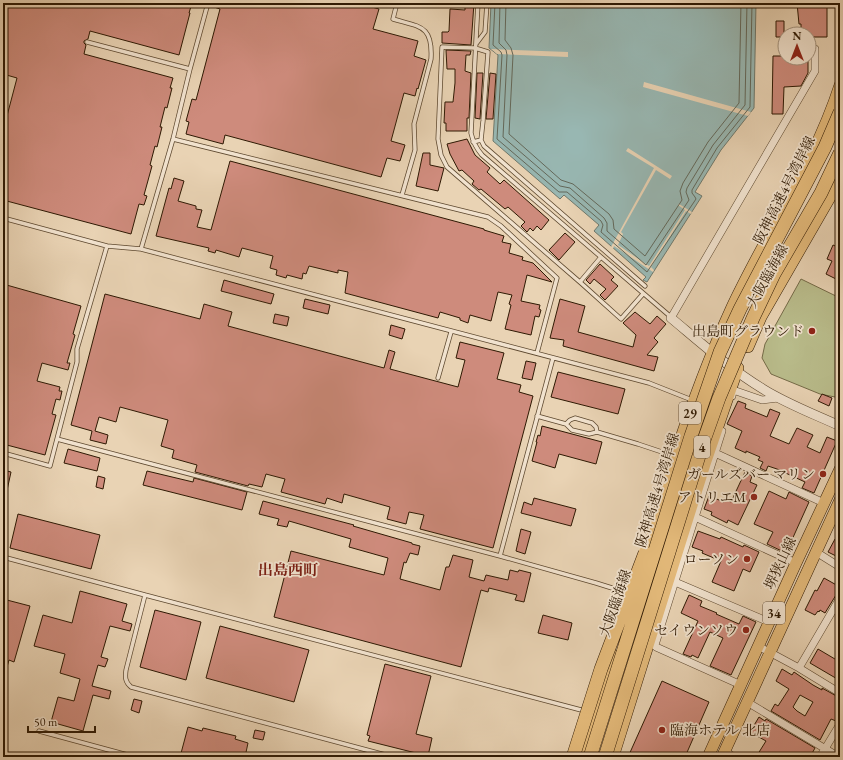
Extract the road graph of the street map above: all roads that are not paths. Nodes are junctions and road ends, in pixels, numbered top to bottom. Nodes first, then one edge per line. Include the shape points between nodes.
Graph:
1 (208, 3) edge
2 (397, 3) edge
3 (478, 3) edge
4 (487, 3) edge
5 (87, 42) dead end
6 (476, 46) junction
7 (815, 66) edge
8 (190, 69) junction
9 (840, 85) edge
10 (840, 112) edge
11 (173, 138) junction
12 (481, 140) junction
13 (473, 142) junction
14 (840, 153) edge
15 (840, 180) edge
16 (402, 195) junction
17 (3, 218) edge
18 (107, 246) junction
19 (141, 249) junction
20 (601, 257) junction
21 (580, 282) junction
22 (645, 286) dead end
23 (643, 294) junction
24 (672, 318) junction
25 (451, 332) junction
26 (537, 353) junction
27 (712, 353) junction
28 (553, 358) junction
29 (737, 372) junction
30 (438, 378) dead end
31 (778, 398) junction
32 (694, 401) junction
33 (537, 416) junction
34 (566, 424) junction
35 (840, 426) edge
36 (597, 432) junction
37 (691, 436) junction
38 (57, 439) junction
39 (3, 453) edge
40 (715, 453) junction
41 (675, 456) junction
42 (840, 469) edge
43 (840, 500) edge
44 (824, 503) junction
45 (695, 517) junction
46 (816, 552) junction
47 (500, 556) junction
48 (3, 557) edge
49 (796, 563) junction
50 (840, 567) edge
51 (675, 582) junction
52 (145, 595) junction
53 (634, 596) junction
54 (840, 598) edge
55 (769, 622) junction
56 (758, 646) junction
57 (770, 652) junction
58 (799, 668) junction
59 (741, 685) junction
60 (840, 693) edge
61 (747, 702) junction
62 (594, 713) junction
63 (840, 724) edge
64 (39, 731) dead end
65 (825, 748) junction
66 (723, 754) edge
67 (135, 757) edge
68 (394, 757) edge
69 (573, 757) edge
70 (581, 757) edge
71 (590, 757) edge
72 (605, 757) edge
73 (613, 757) edge
74 (708, 757) edge
75 (734, 757) edge
76 (820, 757) edge
77 (839, 757) edge

1 - 8 lane
2 - 16 lane via 393,19 421,27 427,32 432,48 414,124 415,150
3 - 6 lane
4 - 6 lane via 485,32
5 - 8 lane
6 - 12 lane via 488,52
6 - 13 lane via 471,133
6 - 21 lane via 442,47 438,139 443,162
7 - 24 street via 815,71
8 - 11 lane
9 - 27 main road, 大阪臨海線 / 29 via 819,139 764,243
10 - 37 highway, 阪神高速4号湾岸線 / 4, bridge via 825,147 720,352
11 - 16 lane
11 - 19 lane
12 - 13 lane
12 - 22 lane via 484,146
13 - 20 lane via 482,155
14 - 72 highway, 4, bridge via 821,193 774,274 719,398
15 - 29 main road, 大阪臨海線 / 29 via 761,317
16 - 26 lane via 488,217 557,278
17 - 18 lane
18 - 19 lane
18 - 38 lane via 77,349 77,362
19 - 25 lane
20 - 21 lane
20 - 23 lane
21 - 23 lane via 621,319
23 - 24 lane
24 - 27 street
25 - 26 lane
25 - 30 lane
26 - 28 lane
27 - 29 street
27 - 32 main road, 大阪臨海線 / 29
28 - 32 lane via 649,383
28 - 33 lane
29 - 31 street
29 - 73 main road, 大阪臨海線 / 29 via 705,464
31 - 35 street
31 - 40 street via 762,400 734,390
32 - 41 main road, 大阪臨海線 / 29
33 - 34 lane
33 - 47 lane
34 - 36 lane via 572,430 589,434
34 - 36 lane via 575,418 592,423
36 - 41 lane
37 - 69 highway, bridge via 681,456 602,668
37 - 71 highway, 阪神高速4号湾岸線 / 4, bridge
38 - 39 lane via 50,466
38 - 47 lane
40 - 44 street
40 - 45 street
41 - 53 main road, 大阪臨海線 / 29
42 - 44 main road, 堺狭山線 / 34
43 - 46 main road, 堺狭山線 / 34
44 - 49 main road, 堺狭山線 / 34
45 - 49 street
45 - 51 street
46 - 50 street
46 - 57 main road, 堺狭山線 / 34
47 - 53 lane
48 - 52 lane
49 - 55 main road, 堺狭山線 / 34
51 - 55 street
51 - 59 street via 656,648
52 - 62 lane
52 - 68 lane via 126,670 125,677 131,687
53 - 62 main road, 大阪臨海線 / 29
54 - 58 street
55 - 56 main road, 堺狭山線 / 34
56 - 57 street
56 - 59 main road, 堺狭山線 / 34
57 - 58 street
57 - 61 main road, 堺狭山線 / 34
58 - 60 street
59 - 74 main road, 堺狭山線 / 34
61 - 65 street
61 - 66 main road, 堺狭山線 / 34
62 - 70 main road, 大阪臨海線 / 29
63 - 65 street
64 - 67 lane
65 - 76 street
65 - 77 street
66 - 75 street

